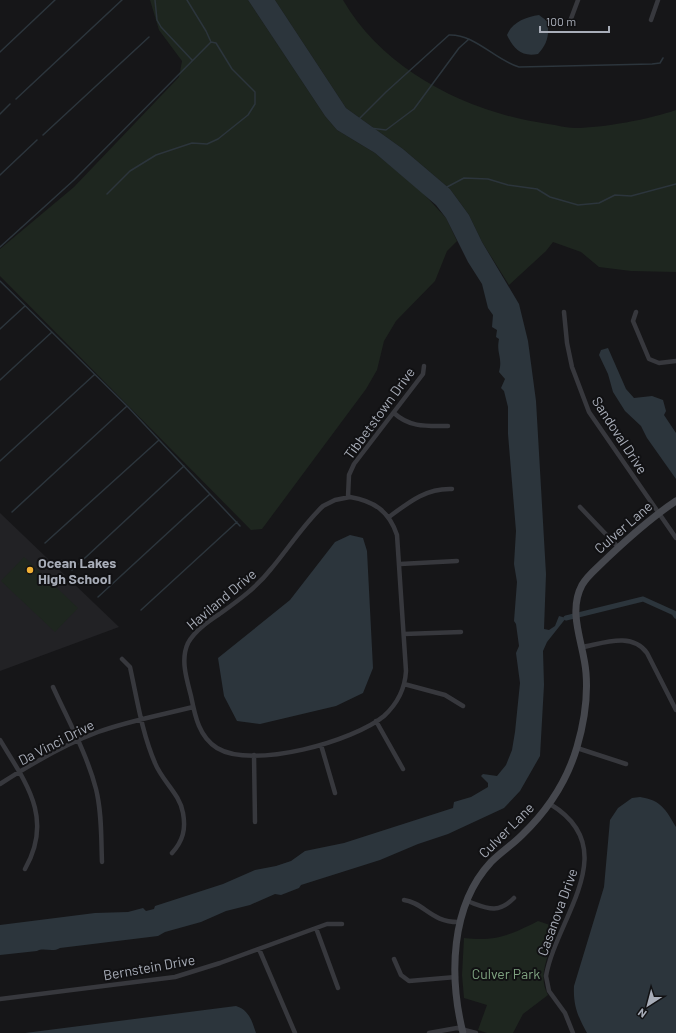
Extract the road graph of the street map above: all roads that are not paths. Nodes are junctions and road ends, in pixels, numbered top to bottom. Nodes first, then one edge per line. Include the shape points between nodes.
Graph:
1 (578, 0) edge
2 (658, 0) edge
3 (651, 20) dead end
4 (569, 24) dead end
5 (564, 312) dead end
6 (636, 312) dead end
7 (676, 361) edge
8 (424, 366) dead end
9 (394, 413) junction
10 (448, 426) dead end
11 (452, 489) dead end
12 (348, 497) junction
13 (676, 500) edge
14 (580, 507) dead end
15 (658, 513) junction
16 (389, 517) junction
17 (676, 538) edge
18 (618, 547) junction
19 (457, 561) dead end
20 (400, 564) junction
21 (462, 632) dead end
22 (404, 634) junction
23 (583, 647) junction
24 (122, 659) dead end
25 (404, 684) junction
26 (54, 687) dead end
27 (463, 706) dead end
28 (193, 707) junction
29 (676, 710) edge
30 (142, 719) junction
31 (376, 721) junction
32 (0, 740) edge
33 (78, 740) junction
34 (321, 745) junction
35 (577, 748) junction
36 (254, 755) junction
37 (626, 764) dead end
38 (403, 768) dead end
39 (20, 772) junction
40 (0, 784) edge
41 (335, 793) dead end
42 (550, 804) junction
43 (255, 822) dead end
44 (172, 853) dead end
45 (102, 862) dead end
46 (25, 868) dead end
47 (514, 898) dead end
48 (404, 900) dead end
49 (467, 901) junction
50 (460, 922) junction
51 (342, 924) dead end
52 (316, 928) junction
53 (259, 948) junction
54 (394, 959) dead end
55 (456, 977) junction
56 (338, 988) dead end
57 (0, 999) edge
58 (462, 1031) edge
59 (295, 1033) edge
60 (429, 1033) edge
61 (476, 1033) edge
62 (572, 1033) edge

1 - 4 street
2 - 3 street
5 - 15 street, Sandoval Drive via 569,355 583,398 596,424
6 - 7 street via 633,321 649,359 660,363
8 - 9 street, Tibbetstown Drive via 423,374
9 - 10 street via 415,425
9 - 12 street, Tibbetstown Drive via 350,471
11 - 16 street via 422,494
12 - 16 street, Haviland Drive via 375,504
12 - 28 street, Haviland Drive via 323,506 258,583 192,636 186,646 184,662
13 - 15 street, Culver Lane
14 - 18 street
15 - 17 street, Sandoval Drive
15 - 18 street, Culver Lane
16 - 20 street, Haviland Drive via 397,535
18 - 23 street, Culver Lane via 586,579 579,592 576,615
19 - 20 street
20 - 22 street, Haviland Drive
21 - 22 street
22 - 25 street, Haviland Drive
23 - 29 street via 624,640 640,645 647,653
23 - 35 street, Culver Lane via 586,701
24 - 30 street via 130,667
25 - 27 street via 445,695
25 - 31 street, Haviland Drive via 395,703
26 - 33 street
28 - 30 street, Da Vinci Drive
28 - 36 street, Haviland Drive via 199,726 212,744 231,754
30 - 33 street, Da Vinci Drive
30 - 44 street via 156,765 184,813 183,837
31 - 34 street, Haviland Drive
31 - 38 street
32 - 39 street
33 - 39 street, Da Vinci Drive
33 - 45 street via 97,790
34 - 36 street, Haviland Drive via 277,754
34 - 41 street
35 - 37 street
35 - 42 street, Culver Lane
36 - 43 street
39 - 40 street, Da Vinci Drive
39 - 46 street via 30,788 37,813 36,843
42 - 49 street, Culver Lane via 528,829 491,863 476,881
42 - 62 street, Casanova Drive via 573,824 581,838 585,856 582,880 546,976 549,991 565,1013
47 - 49 street via 500,908 490,910
48 - 50 street via 411,901 436,918
49 - 50 street, Culver Lane
50 - 55 street, Culver Lane
51 - 52 street, Bernstein Drive
52 - 53 street, Bernstein Drive
52 - 56 street
53 - 57 street, Bernstein Drive via 175,977
53 - 59 street
54 - 55 street via 401,975 409,981
55 - 58 street, Culver Lane
58 - 60 street via 451,1029
58 - 61 street

